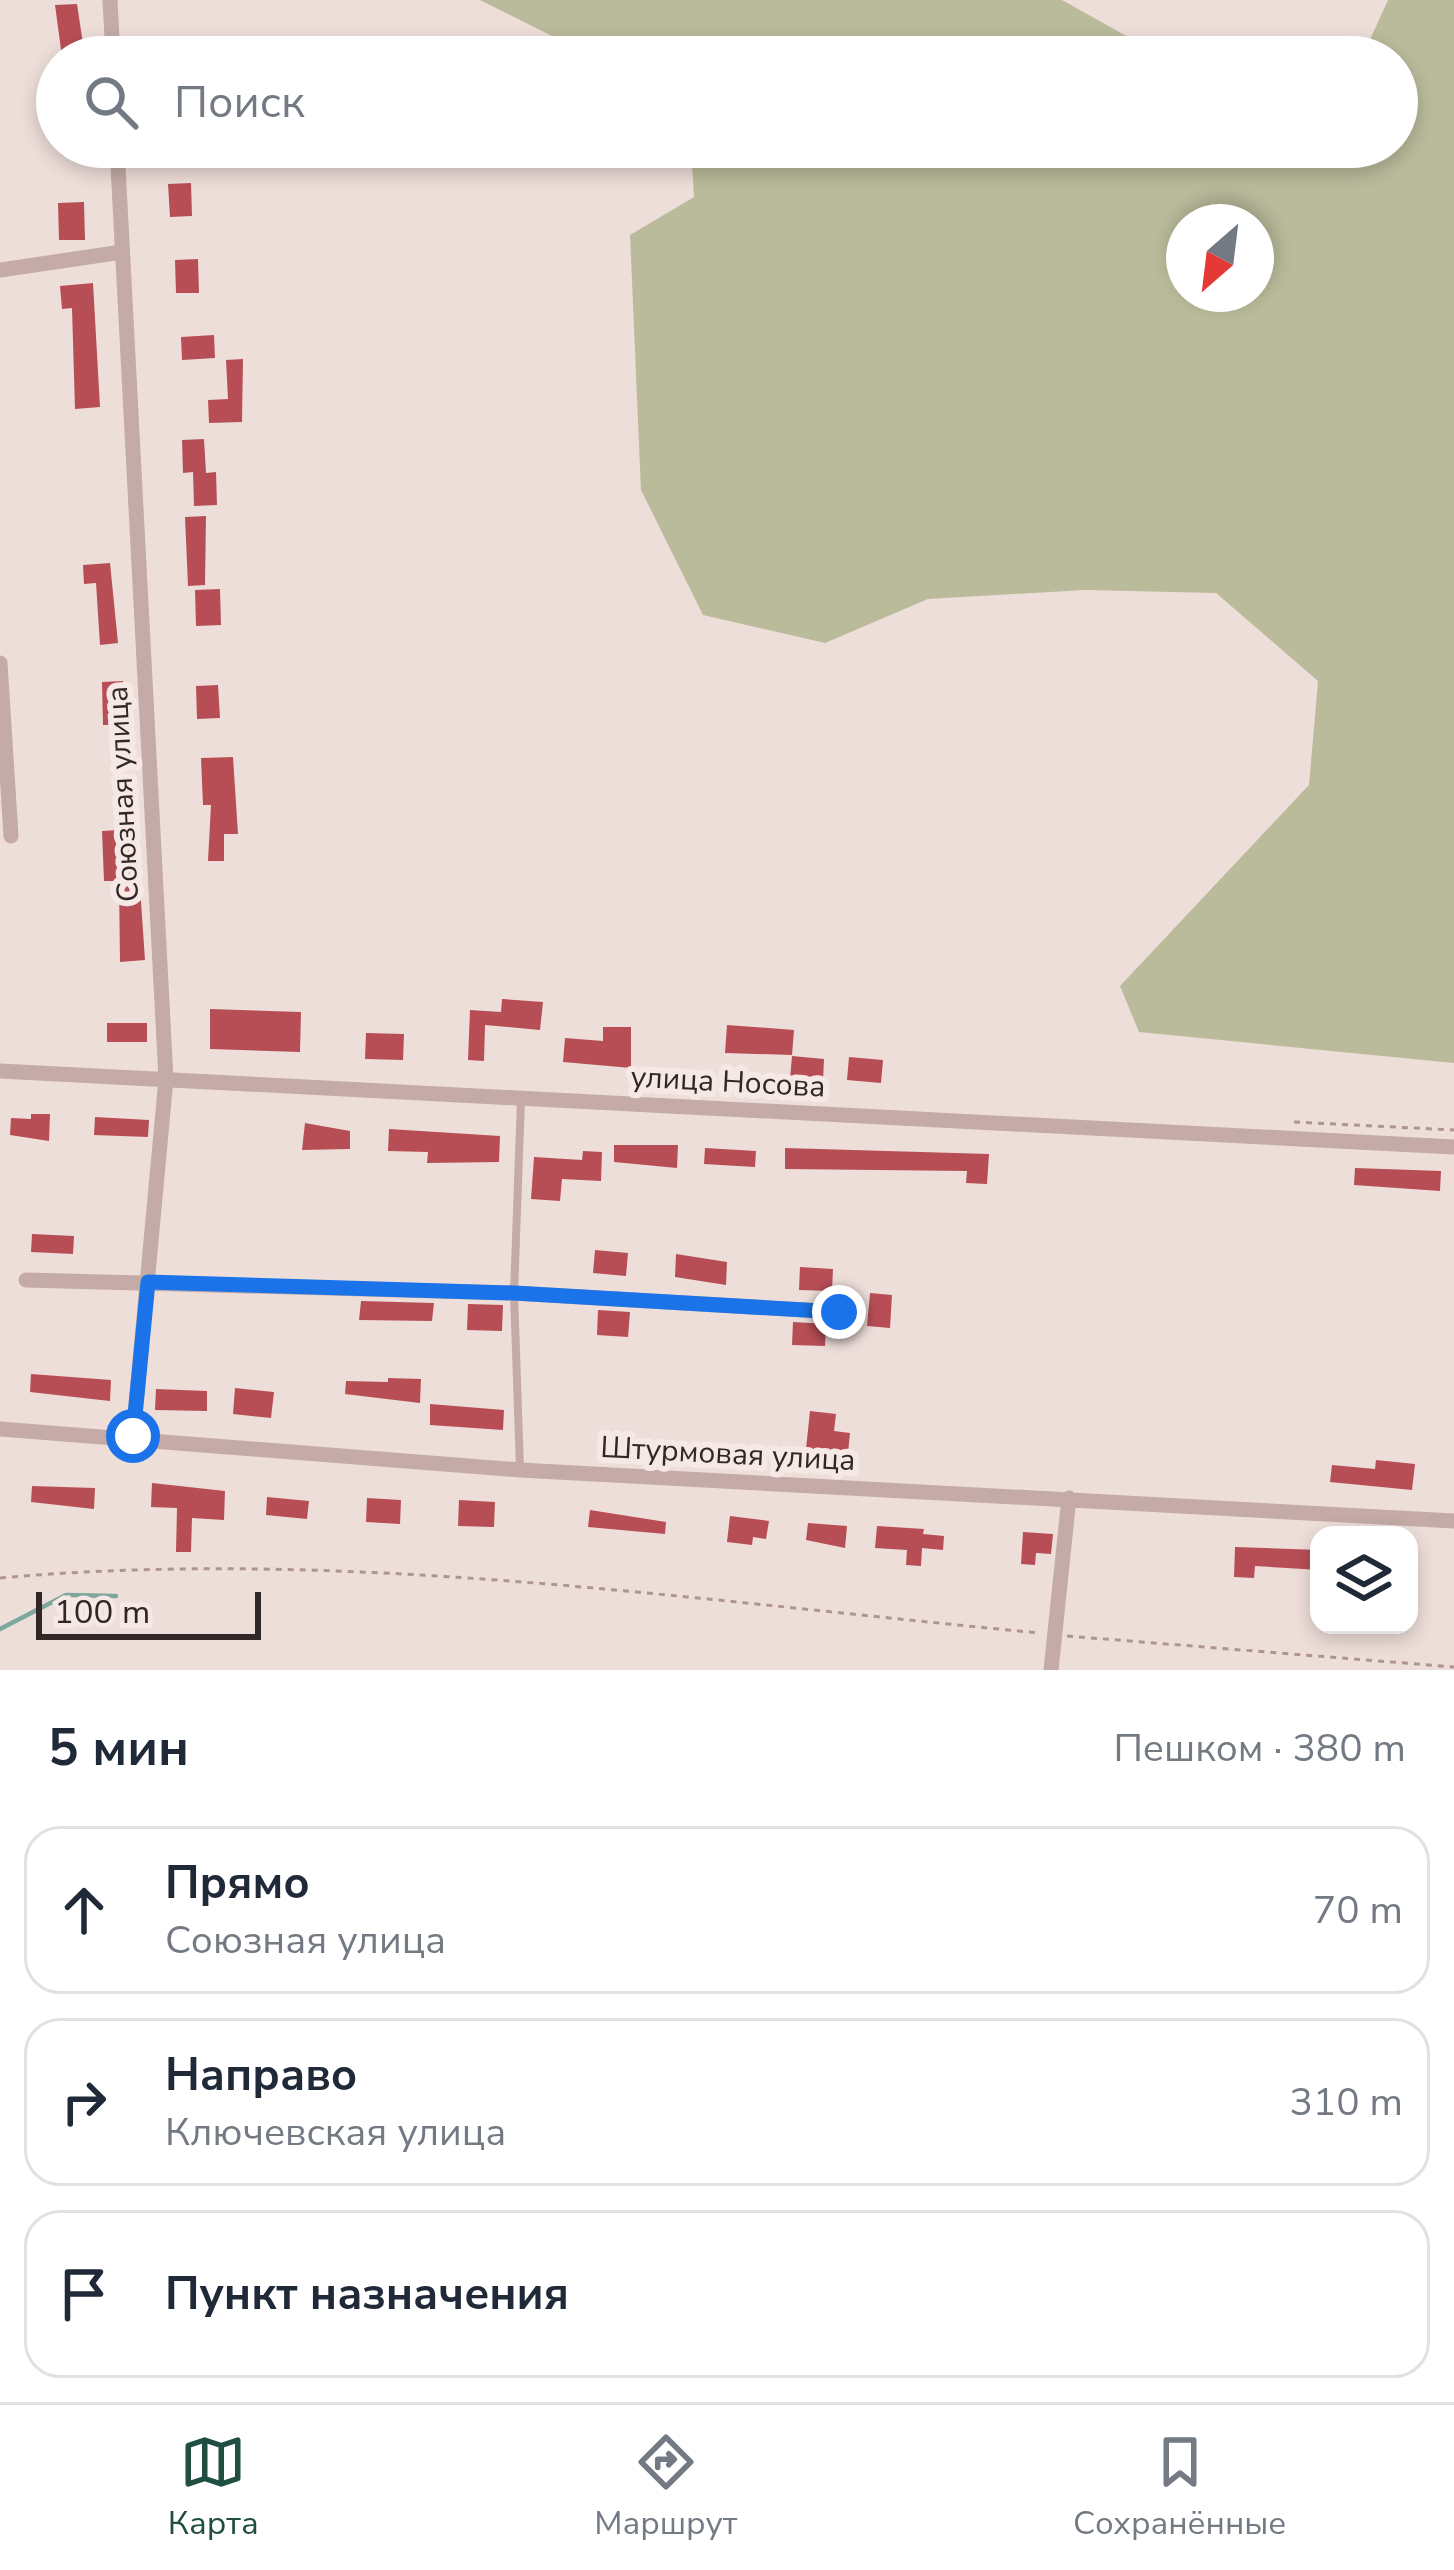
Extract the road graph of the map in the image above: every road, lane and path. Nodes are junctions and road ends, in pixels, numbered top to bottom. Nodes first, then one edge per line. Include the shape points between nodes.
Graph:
1 (110, 0) edge
2 (112, 36) edge
3 (118, 168) edge
4 (122, 251) junction
5 (0, 270) edge
6 (0, 663) edge
7 (3, 746) edge
8 (11, 836) dead end
9 (0, 1071) edge
10 (166, 1079) junction
11 (521, 1098) junction
12 (1454, 1147) edge
13 (26, 1280) dead end
14 (148, 1282) junction
15 (514, 1293) junction
16 (839, 1312) dead end
17 (0, 1429) edge
18 (133, 1436) junction
19 (520, 1470) junction
20 (1069, 1498) junction
21 (1454, 1521) edge
22 (0, 1578) edge
23 (1055, 1635) junction
24 (1454, 1667) edge
25 (1051, 1670) edge

1 - 2 street
3 - 4 street, Союзная улица
4 - 5 street
4 - 10 street, Союзная улица
6 - 7 street
7 - 8 street
9 - 10 street, улица Носова
10 - 11 street, улица Носова
10 - 14 street, Союзная улица
11 - 12 street, улица Носова
11 - 15 lane
13 - 14 street
14 - 15 street
14 - 18 street, Союзная улица
15 - 16 street
15 - 19 lane
17 - 18 street, Штурмовая улица
18 - 19 street, Штурмовая улица
19 - 20 street, Штурмовая улица
20 - 21 street, Штурмовая улица
20 - 23 street
22 - 23 path via 218,1568 383,1574
23 - 24 path
23 - 25 street

